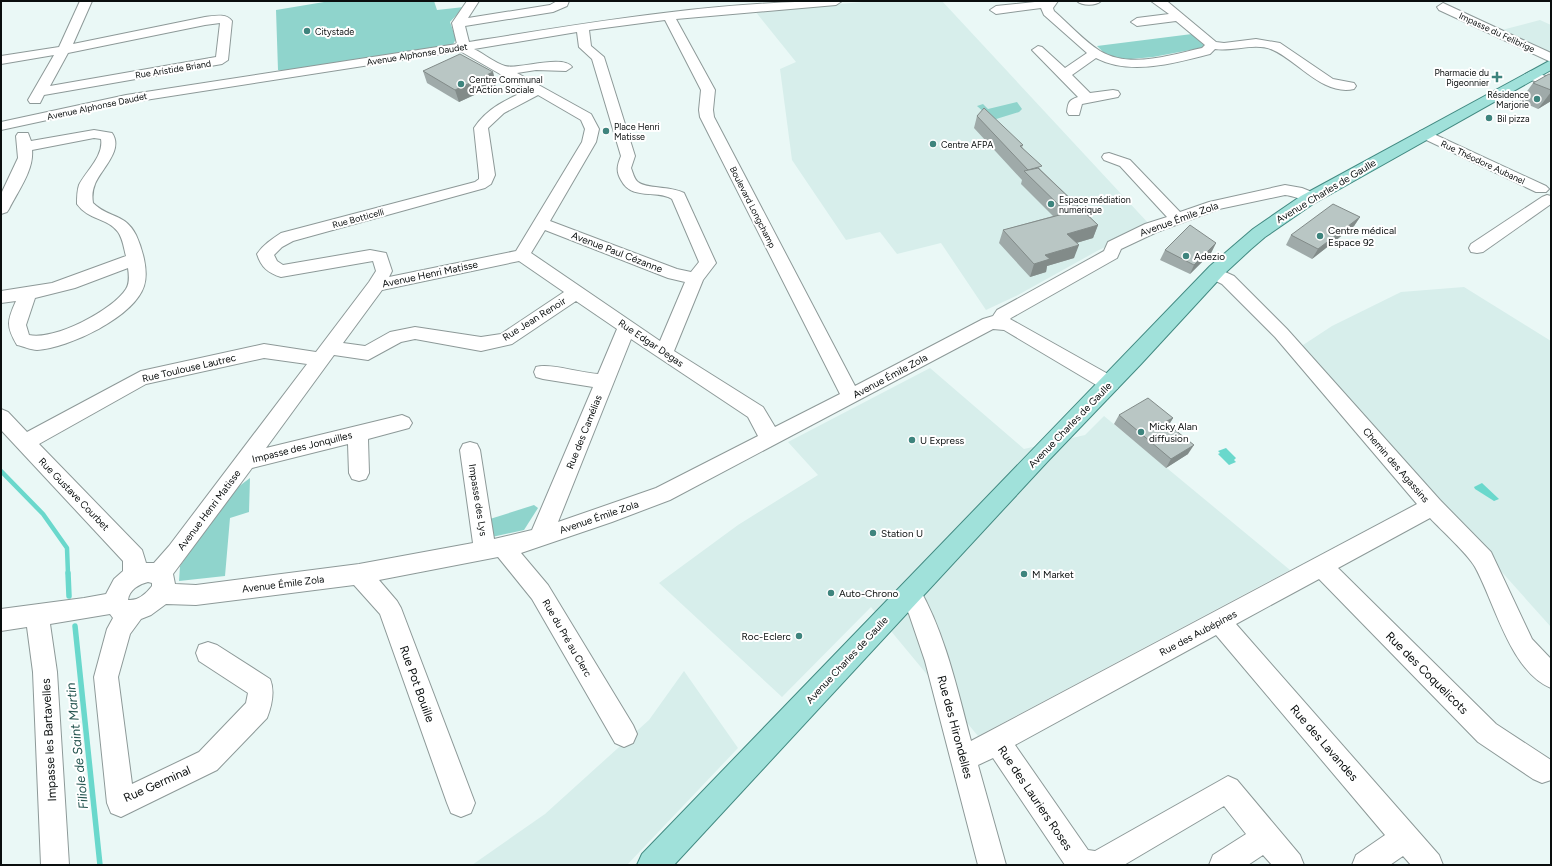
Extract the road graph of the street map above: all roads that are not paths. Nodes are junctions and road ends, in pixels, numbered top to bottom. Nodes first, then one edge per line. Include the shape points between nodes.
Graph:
1 (86, 1) edge
2 (473, 1) edge
3 (563, 1) edge
4 (836, 1) edge
5 (1083, 1) edge
6 (1095, 1) edge
7 (1156, 1) edge
8 (802, 2) edge
9 (1050, 2) edge
10 (787, 3) edge
11 (1444, 7) dead end
12 (996, 10) dead end
13 (669, 16) junction
14 (1178, 17) junction
15 (458, 22) junction
16 (1137, 22) dead end
17 (582, 26) junction
18 (1212, 45) junction
19 (464, 46) junction
20 (64, 49) junction
21 (1038, 50) dead end
22 (1095, 54) junction
23 (1551, 58) edge
24 (1, 60) edge
25 (1551, 64) edge
26 (566, 67) dead end
27 (502, 71) junction
28 (1064, 75) junction
29 (1531, 75) junction
30 (1551, 83) edge
31 (1349, 86) dead end
32 (538, 90) junction
33 (40, 92) junction
34 (1113, 94) dead end
35 (1087, 98) junction
36 (1074, 112) dead end
37 (24, 121) junction
38 (1, 126) edge
39 (1425, 134) junction
40 (622, 135) junction
41 (592, 136) junction
42 (23, 147) junction
43 (1109, 157) dead end
44 (1548, 195) edge
45 (1312, 197) junction
46 (1, 209) edge
47 (1177, 218) junction
48 (541, 222) junction
49 (1477, 248) dead end
50 (522, 254) junction
51 (135, 259) junction
52 (1214, 273) junction
53 (695, 278) junction
54 (376, 285) junction
55 (577, 292) junction
56 (28, 294) junction
57 (1, 297) edge
58 (1000, 322) junction
59 (627, 327) junction
60 (664, 353) junction
61 (325, 354) junction
62 (543, 372) dead end
63 (604, 381) junction
64 (1110, 384) junction
65 (851, 397) junction
66 (1, 418) edge
67 (402, 422) dead end
68 (358, 433) junction
69 (772, 438) junction
70 (24, 443) junction
71 (470, 450) dead end
72 (246, 461) junction
73 (359, 473) dead end
74 (1432, 506) junction
75 (541, 536) junction
76 (494, 549) junction
77 (1321, 566) junction
78 (359, 574) junction
79 (135, 576) junction
80 (160, 584) junction
81 (910, 593) junction
82 (124, 607) junction
83 (37, 615) junction
84 (1, 620) edge
85 (1219, 621) junction
86 (208, 653) dead end
87 (1551, 676) edge
88 (624, 734) dead end
89 (997, 741) junction
90 (964, 759) junction
91 (1542, 770) dead end
92 (461, 803) dead end
93 (1266, 837) junction
94 (1405, 838) junction
95 (55, 865) edge
96 (653, 865) edge
97 (992, 865) edge
98 (1223, 865) edge
99 (1290, 865) edge
100 (1366, 865) edge
101 (1429, 865) edge

1 - 20 street via 77,26
2 - 15 street
3 - 15 street via 564,4 560,7
4 - 8 street, Avenue Alphonse Daudet
5 - 6 street
7 - 14 street via 1164,4
8 - 10 street, Avenue Alphonse Daudet
9 - 12 street
9 - 22 street via 1048,12
10 - 13 street, Avenue Alphonse Daudet
11 - 23 street, Impasse du Felibrige
13 - 17 street, Avenue Alphonse Daudet
13 - 65 street, Boulevard Longchamp via 708,90 705,108 707,117
14 - 16 street
14 - 18 street
15 - 19 street
17 - 19 street, Avenue Alphonse Daudet
17 - 40 street via 585,47 598,57
18 - 22 street via 1206,51 1129,64 1106,61
18 - 31 street via 1256,43 1276,46 1329,82
19 - 27 street
19 - 37 street, Avenue Alphonse Daudet via 388,60 126,99
20 - 24 street
20 - 33 street
20 - 33 street, Rue Aristide Briand via 130,38 197,22 222,19 226,21 222,60
21 - 28 street
22 - 28 street
25 - 29 main road, Avenue Charles de Gaulle
26 - 27 street via 536,66
27 - 32 street
28 - 35 street
29 - 30 street
29 - 39 main road, Avenue Charles de Gaulle
32 - 41 street via 586,117 592,126
32 - 54 street, Rue Botticelli via 498,110 488,117 481,128 487,174 486,181 480,185 287,237 276,243 266,254 267,263 281,271 370,255 380,257 384,271
33 - 37 street
34 - 35 street
35 - 36 street via 1075,102
37 - 38 street, Avenue Alphonse Daudet
37 - 42 street
39 - 44 street, Rue Théodore Aubanel
39 - 45 main road, Avenue Charles de Gaulle
40 - 41 street
40 - 53 street via 628,156 624,168 631,184 637,188 673,192 679,196 708,263
41 - 48 street
42 - 46 street via 25,158 22,168
42 - 51 street via 94,134 107,136 104,159 91,176 85,191 86,204 96,214 109,218 123,227 129,235
43 - 47 street via 1125,163
44 - 49 street
45 - 47 street, Avenue Émile Zola via 1297,191 1285,190 1215,205
45 - 52 main road, Avenue Charles de Gaulle via 1259,233
47 - 58 street, Avenue Émile Zola via 1114,246 1111,254 1003,314
48 - 50 street
48 - 53 street, Avenue Paul Cézanne via 674,274
50 - 54 street, Avenue Henri Matisse
50 - 55 street, Rue Edgar Degas
51 - 56 street via 75,282
51 - 56 street via 138,277 133,293 126,302 113,312 56,340 38,344 28,343 18,334 18,319
52 - 64 main road, Avenue Charles de Gaulle
52 - 74 street, Chemin des Agassins via 1228,280 1281,333
53 - 60 street
54 - 61 street, Avenue Henri Matisse
55 - 59 street, Rue Edgar Degas
55 - 61 street, Rue Jean Renoir via 506,339 481,344 415,333 396,337 368,353
56 - 57 street
58 - 64 street
58 - 65 street, Avenue Émile Zola via 972,332
59 - 60 street, Rue Edgar Degas
59 - 63 street, Rue des Camélias
60 - 69 street, Rue Edgar Degas via 756,412 762,426
61 - 70 street, Rue Toulouse Lautrec via 264,351 141,378
61 - 72 street, Avenue Henri Matisse
62 - 63 street via 582,380
63 - 75 street, Rue des Camélias
64 - 81 main road, Avenue Charles de Gaulle
65 - 69 street, Avenue Émile Zola
66 - 70 street, Rue Gustave Courbet
67 - 68 street, Impasse des Jonquilles
68 - 72 street, Impasse des Jonquilles
68 - 73 street, Impasse des Jonquilles
69 - 75 street, Avenue Émile Zola via 663,494
70 - 79 street, Rue Gustave Courbet via 134,557
71 - 76 street, Impasse des Lys
72 - 80 street, Avenue Henri Matisse via 177,553
74 - 77 street, Rue des Aubépines
74 - 87 street, Chemin des Agassins via 1483,559 1524,647
75 - 76 street, Avenue Émile Zola
76 - 78 street, Avenue Émile Zola
76 - 88 street, Rue du Pré au Clerc via 540,592
77 - 85 street, Rue des Aubépines
77 - 91 street, Rue des Coquelicots via 1487,733
78 - 80 street, Avenue Émile Zola via 196,595
78 - 92 street, Rue Pot Bouille via 389,608
79 - 80 street via 148,572
79 - 82 street via 118,591
80 - 82 street via 149,605
81 - 90 street, Rue des Hirondelles via 920,611 937,661
81 - 96 main road, Avenue Charles de Gaulle
82 - 83 street
82 - 86 street, Rue Germinal via 106,677 121,803 208,761 258,709 261,687
83 - 84 street
83 - 95 street, Impasse les Bartavelles via 45,672
85 - 89 street, Rue des Aubépines
85 - 94 street, Rue des Lavandes
89 - 90 street, Rue des Aubépines
89 - 93 street, Rue des Lauriers Roses via 1080,863 1097,865 1228,789
90 - 97 street, Rue des Hirondelles
93 - 98 street
93 - 99 street
94 - 100 street
94 - 101 street, Rue des Lavandes

